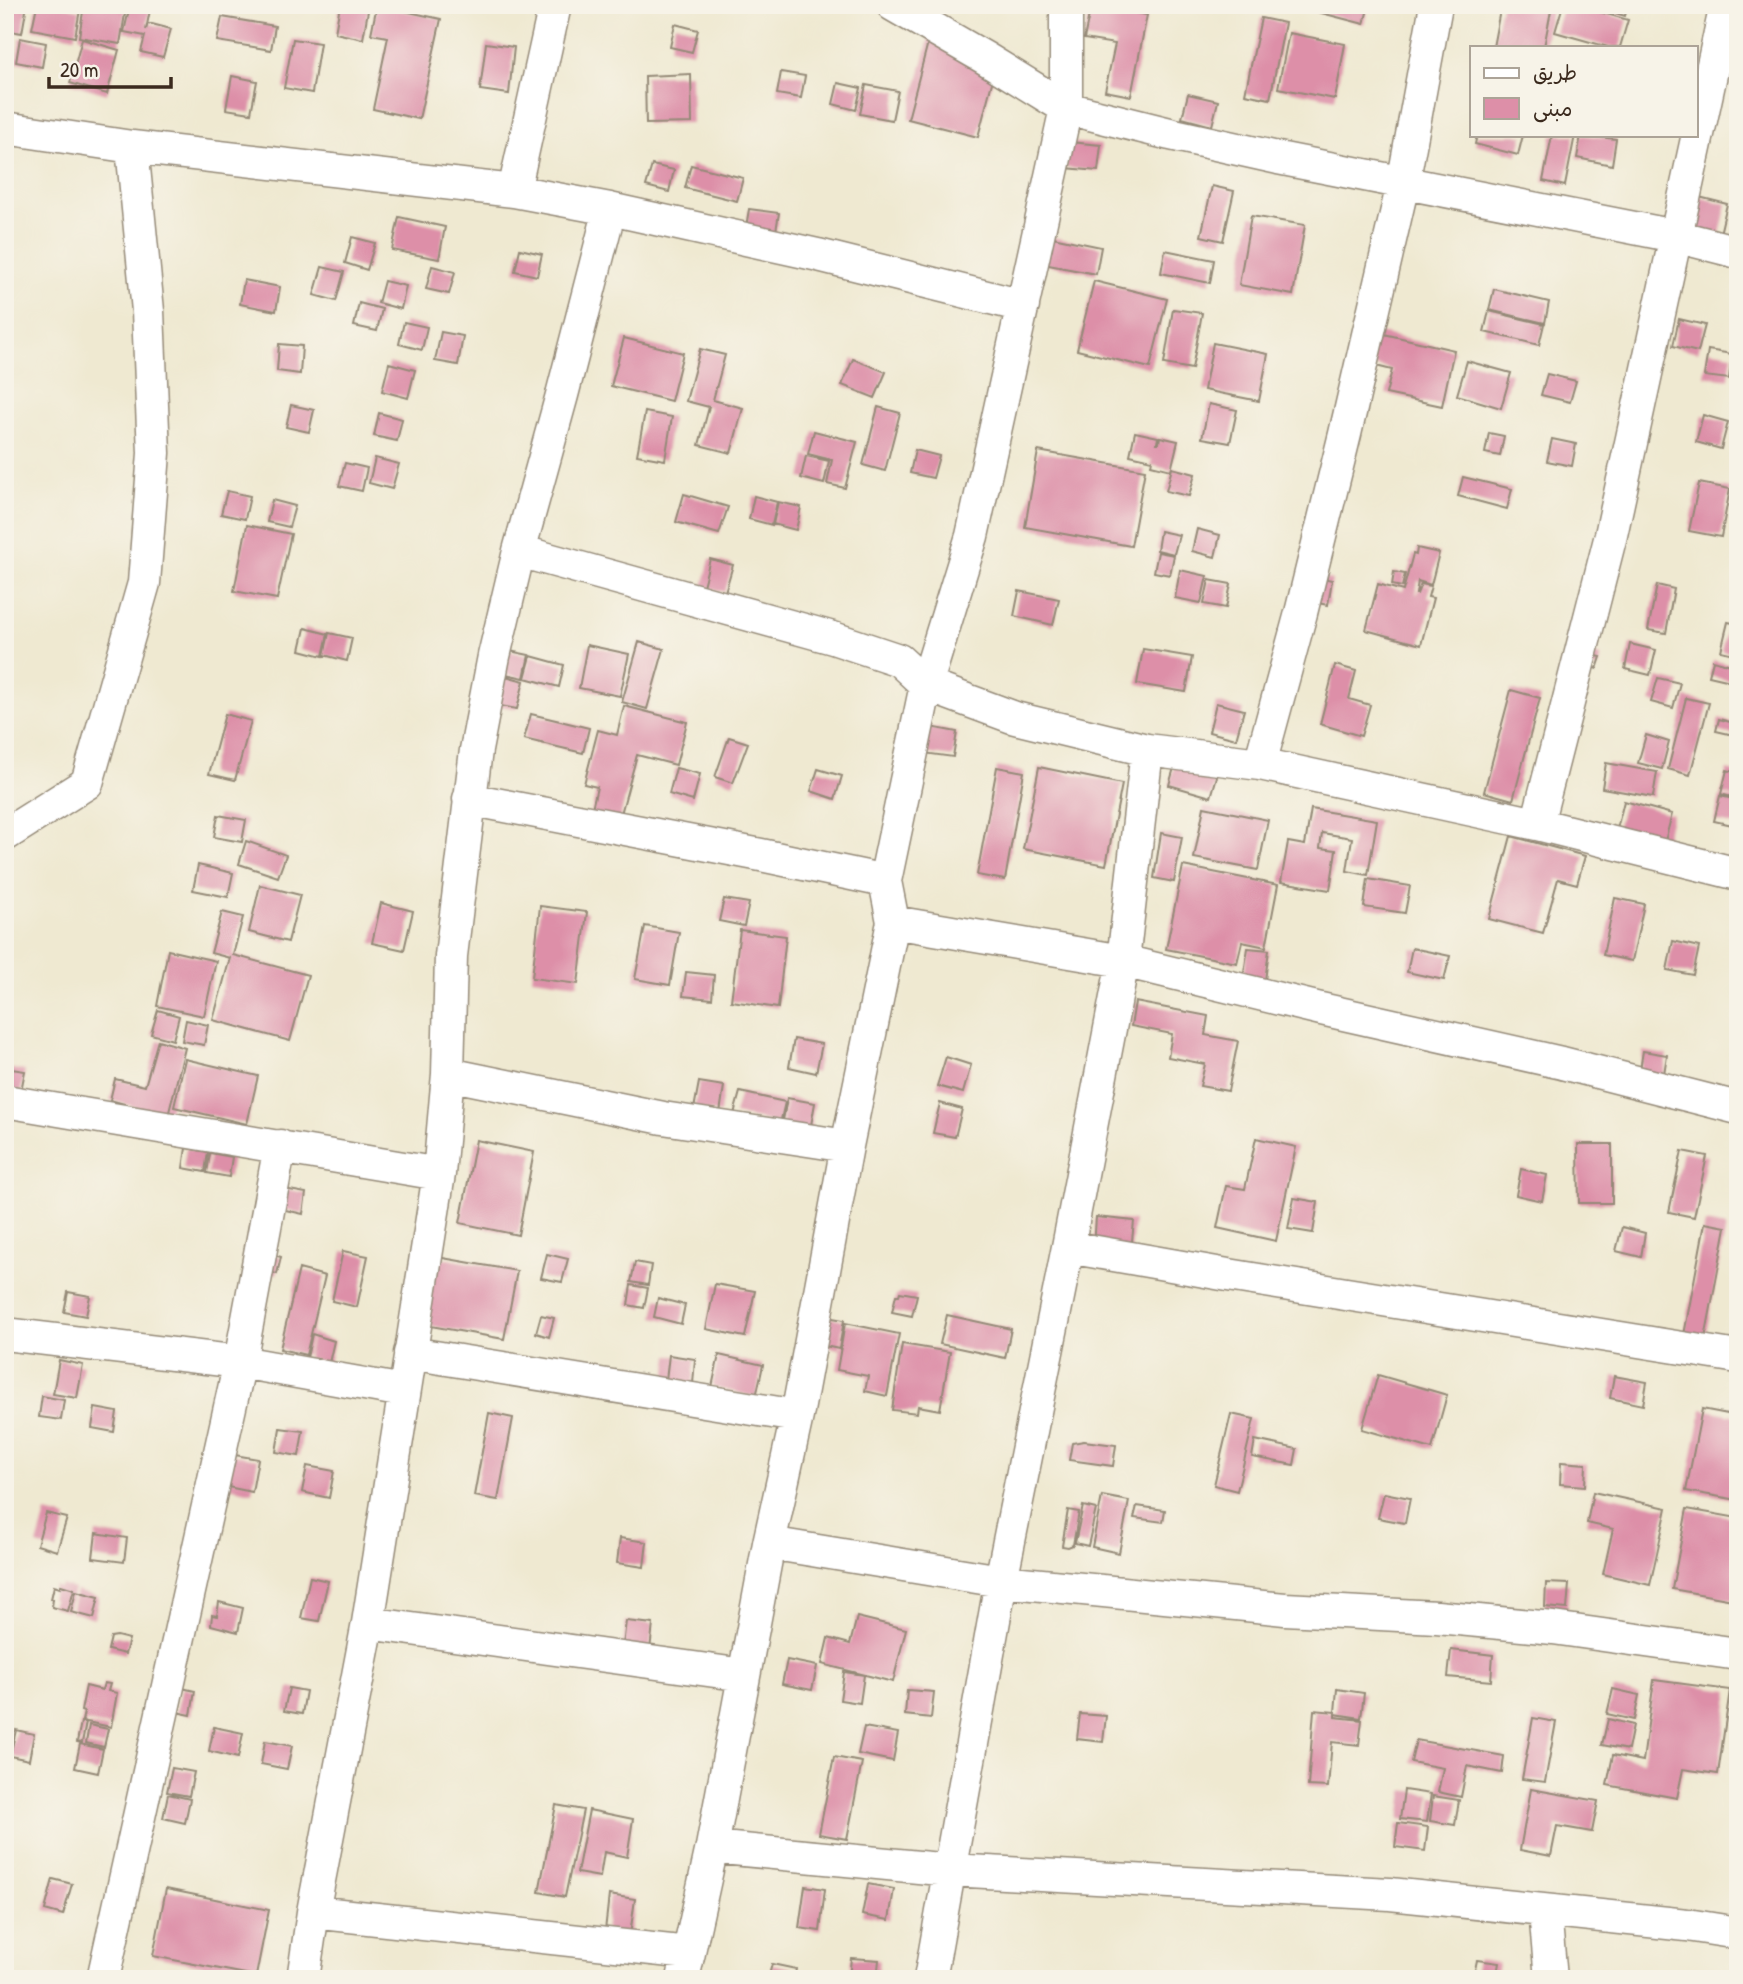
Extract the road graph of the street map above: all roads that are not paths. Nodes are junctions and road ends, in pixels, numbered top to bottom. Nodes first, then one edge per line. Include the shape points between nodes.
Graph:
1 (555, 5) edge
2 (894, 5) edge
3 (1066, 5) edge
4 (1436, 5) edge
5 (1726, 5) edge
6 (1066, 108) junction
7 (5, 128) edge
8 (1698, 132) edge
9 (1697, 136) edge
10 (132, 147) junction
11 (1403, 184) junction
12 (514, 191) junction
13 (610, 209) junction
14 (1675, 236) junction
15 (1738, 252) edge
16 (1023, 306) junction
17 (519, 551) junction
18 (926, 685) junction
19 (1147, 750) junction
20 (1260, 764) junction
21 (469, 799) junction
22 (1537, 824) junction
23 (5, 835) edge
24 (1738, 874) edge
25 (885, 881) junction
26 (893, 922) junction
27 (1123, 961) junction
28 (448, 1074) junction
29 (5, 1101) edge
30 (1738, 1108) edge
31 (280, 1146) junction
32 (847, 1146) junction
33 (439, 1174) junction
34 (1068, 1247) junction
35 (5, 1334) edge
36 (410, 1353) junction
37 (1738, 1357) edge
38 (240, 1362) junction
39 (404, 1391) junction
40 (797, 1416) junction
41 (769, 1543) junction
42 (1001, 1581) junction
43 (368, 1623) junction
44 (1738, 1654) edge
45 (744, 1675) junction
46 (712, 1847) junction
47 (950, 1870) junction
48 (1545, 1911) junction
49 (313, 1912) junction
50 (1738, 1933) edge
51 (686, 1966) edge
52 (103, 1979) edge
53 (303, 1979) edge
54 (930, 1979) edge
55 (1551, 1979) edge

1 - 12 street
2 - 6 street
3 - 6 street
4 - 11 street
5 - 8 street
6 - 11 street
6 - 16 street
7 - 10 street
9 - 14 street
10 - 12 street
10 - 23 street via 148,311 154,453 145,583 87,783
11 - 14 street
11 - 20 street via 1320,536
12 - 13 street
13 - 16 street
13 - 17 street
14 - 15 street
14 - 22 street via 1611,536
16 - 18 street via 972,536
17 - 18 street via 833,638 899,660
17 - 21 street via 494,656
18 - 19 street via 1015,718
18 - 25 street
19 - 20 street
19 - 27 street
20 - 22 street
21 - 25 street
21 - 28 street via 451,956
22 - 24 street
25 - 26 street
26 - 27 street
26 - 32 street
27 - 30 street
27 - 34 street
28 - 32 street via 663,1118
28 - 33 street
29 - 31 street
31 - 33 street
31 - 38 street
32 - 40 street
33 - 36 street
34 - 37 street
34 - 42 street
35 - 38 street
36 - 39 street
36 - 40 street
38 - 39 street
38 - 52 street
39 - 43 street
40 - 41 street
41 - 42 street
41 - 45 street
42 - 44 street via 1285,1609 1540,1627
42 - 47 street
43 - 45 street
43 - 49 street
45 - 46 street
46 - 47 street
46 - 51 street
47 - 48 street via 1390,1894
47 - 54 street
48 - 50 street
48 - 55 street
49 - 51 street
49 - 53 street

